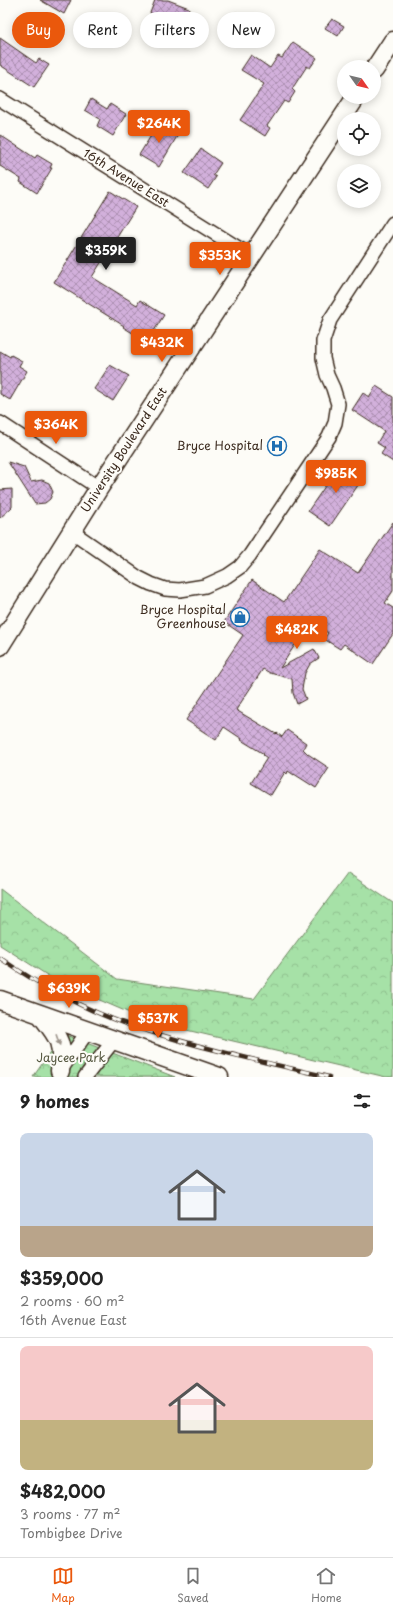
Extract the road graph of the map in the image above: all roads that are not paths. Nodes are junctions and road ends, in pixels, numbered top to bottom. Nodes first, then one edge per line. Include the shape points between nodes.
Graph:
1 (393, 41) edge
2 (381, 60) edge
3 (0, 99) edge
4 (351, 104) edge
5 (393, 223) edge
6 (251, 256) junction
7 (0, 423) edge
8 (99, 488) junction
9 (71, 531) junction
10 (0, 646) edge
11 (0, 1000) edge
12 (40, 1015) junction
13 (88, 1031) junction
14 (114, 1040) junction
15 (58, 1074) edge
16 (85, 1077) edge
17 (219, 1077) edge

1 - 2 main road
3 - 6 street, 16th Avenue East
4 - 6 main road, University Boulevard East
5 - 9 street via 330,320 323,341 326,375 338,404 335,423 329,437 260,542 240,567 205,586 180,590 165,588 140,578
6 - 8 main road, University Boulevard East
7 - 8 street
8 - 9 main road, University Boulevard East
9 - 10 main road, University Boulevard East
11 - 12 main road
12 - 13 main road
12 -> 15 main road via 58,1036 62,1056
13 - 14 main road
13 - 15 street
14 - 16 street
14 - 17 main road

